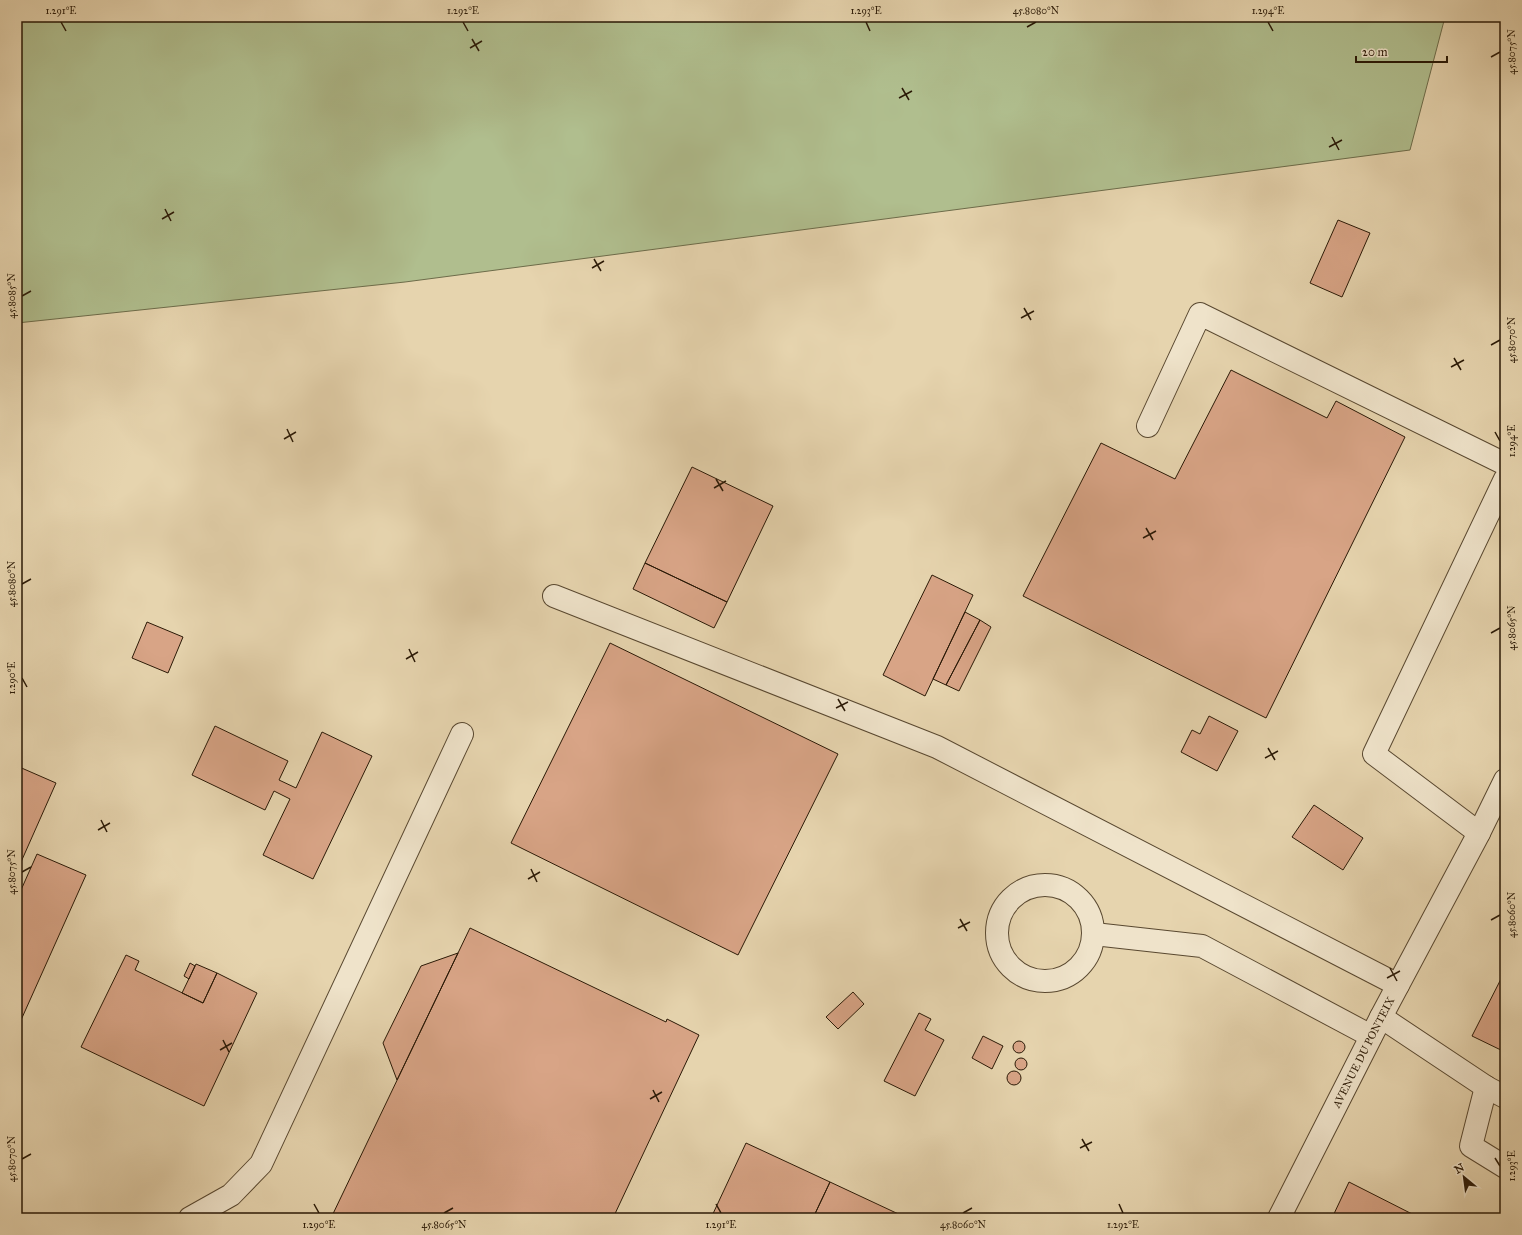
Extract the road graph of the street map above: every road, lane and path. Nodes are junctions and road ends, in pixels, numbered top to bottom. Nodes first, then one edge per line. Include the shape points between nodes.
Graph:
1 (1148, 426) dead end
2 (1505, 464) edge
3 (1505, 478) edge
4 (554, 596) dead end
5 (462, 734) dead end
6 (1505, 780) edge
7 (1479, 833) junction
8 (1094, 934) junction
9 (1398, 985) junction
10 (1381, 1017) junction
11 (1371, 1036) junction
12 (1486, 1087) junction
13 (1505, 1097) edge
14 (1505, 1167) edge
15 (190, 1218) edge
16 (1278, 1218) edge

1 - 2 street via 1200,314
3 - 7 street via 1374,754
4 - 9 street via 937,747
5 - 15 street via 261,1164 231,1195
6 - 7 street, AVENUE DU PONTEIX
7 - 9 street, AVENUE DU PONTEIX
8 - 8 street via 1092,919 1085,905 1074,894 1045,885 1030,887 1016,895 1006,906 999,920 997,936 1001,952 1009,965 1022,975 1038,980 1054,980 1069,975 1082,964 1090,950
8 - 11 street via 1202,946
9 - 10 street, AVENUE DU PONTEIX
10 - 11 street, AVENUE DU PONTEIX
10 - 12 street
11 - 16 street, AVENUE DU PONTEIX
12 - 13 street
12 - 14 street via 1471,1146

